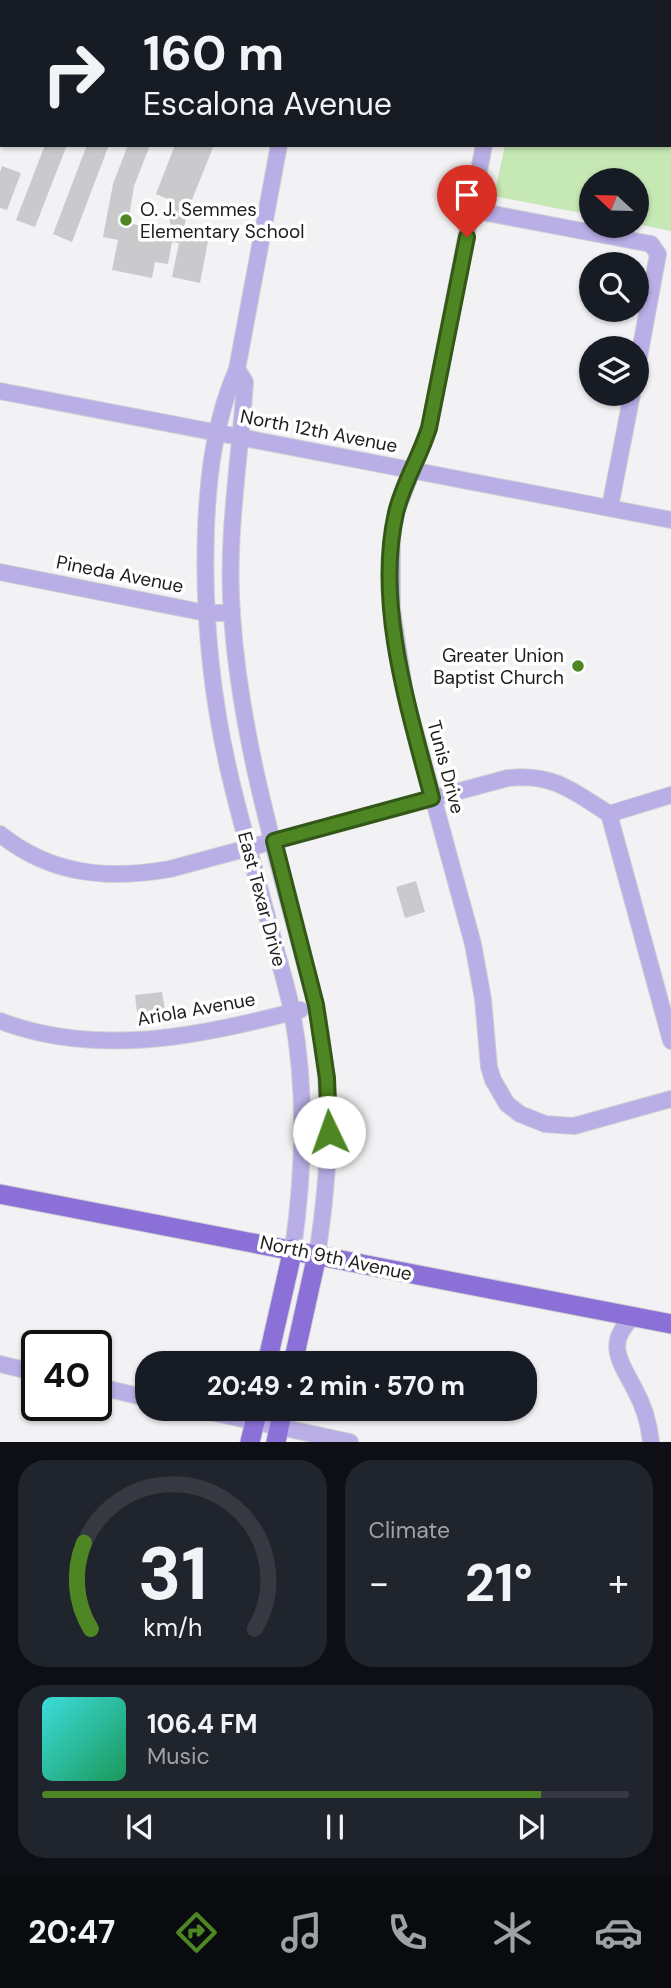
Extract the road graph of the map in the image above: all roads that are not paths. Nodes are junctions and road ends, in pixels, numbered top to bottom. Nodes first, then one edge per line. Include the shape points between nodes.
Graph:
1 (279, 147) edge
2 (484, 147) edge
3 (472, 210) junction
4 (643, 336) edge
5 (237, 369) junction
6 (0, 391) edge
7 (630, 406) edge
8 (215, 433) junction
9 (240, 438) junction
10 (412, 470) junction
11 (610, 507) junction
12 (671, 520) edge
13 (0, 572) edge
14 (206, 613) junction
15 (232, 613) junction
16 (671, 795) edge
17 (432, 798) junction
18 (609, 814) junction
19 (0, 834) edge
20 (274, 841) junction
21 (249, 846) junction
22 (316, 1005) junction
23 (292, 1012) junction
24 (0, 1021) edge
25 (671, 1041) edge
26 (671, 1100) edge
27 (0, 1194) edge
28 (293, 1249) junction
29 (317, 1255) junction
30 (634, 1317) junction
31 (671, 1324) edge
32 (270, 1351) edge
33 (296, 1351) edge
34 (0, 1364) edge
35 (21, 1369) edge
36 (112, 1390) edge
37 (135, 1395) edge
38 (255, 1421) edge
39 (280, 1426) edge
40 (250, 1442) edge
41 (350, 1442) edge
42 (651, 1442) edge

1 - 5 street
2 - 3 street, Tunis Drive
3 - 4 street via 656,247
3 - 10 street, Tunis Drive via 429,428
5 - 8 street, East Texar Drive
5 - 9 street, East Texar Drive via 244,382
6 - 8 street, North 12th Avenue
7 - 11 street
8 - 9 street, North 12th Avenue
8 - 14 street, East Texar Drive via 207,510
9 - 10 street, North 12th Avenue
9 - 15 street, East Texar Drive via 232,518
10 - 11 street, North 12th Avenue
10 - 17 street, Tunis Drive via 392,538 392,608 405,695
11 - 12 street, North 12th Avenue
13 - 14 street, Pineda Avenue
14 - 15 street, Pineda Avenue
14 - 21 street, East Texar Drive via 219,727
15 - 20 street, East Texar Drive via 242,711
16 - 18 street
17 - 18 street via 508,778 535,777 560,783
17 - 20 street
17 - 26 street, Tunis Drive via 473,944 489,1067 507,1104 531,1119 566,1126
18 - 25 street
19 - 21 street via 52,864 116,876 170,869
20 - 21 street
20 - 22 street, East Texar Drive
21 - 23 street, East Texar Drive
22 - 23 street, Ariola Avenue
22 - 29 street, East Texar Drive via 327,1078 329,1132
23 - 24 street, Ariola Avenue via 192,1034 115,1042 40,1033
23 - 28 street, East Texar Drive via 303,1114
27 - 28 main road, North 9th Avenue
28 - 29 main road, North 9th Avenue
28 - 32 main road, East Texar Drive
29 - 30 main road, North 9th Avenue
29 - 33 main road, East Texar Drive
30 - 31 main road, North 9th Avenue
30 - 42 street via 621,1332 617,1353 644,1410
34 - 35 street
36 - 37 street
38 - 40 main road
39 - 41 street

